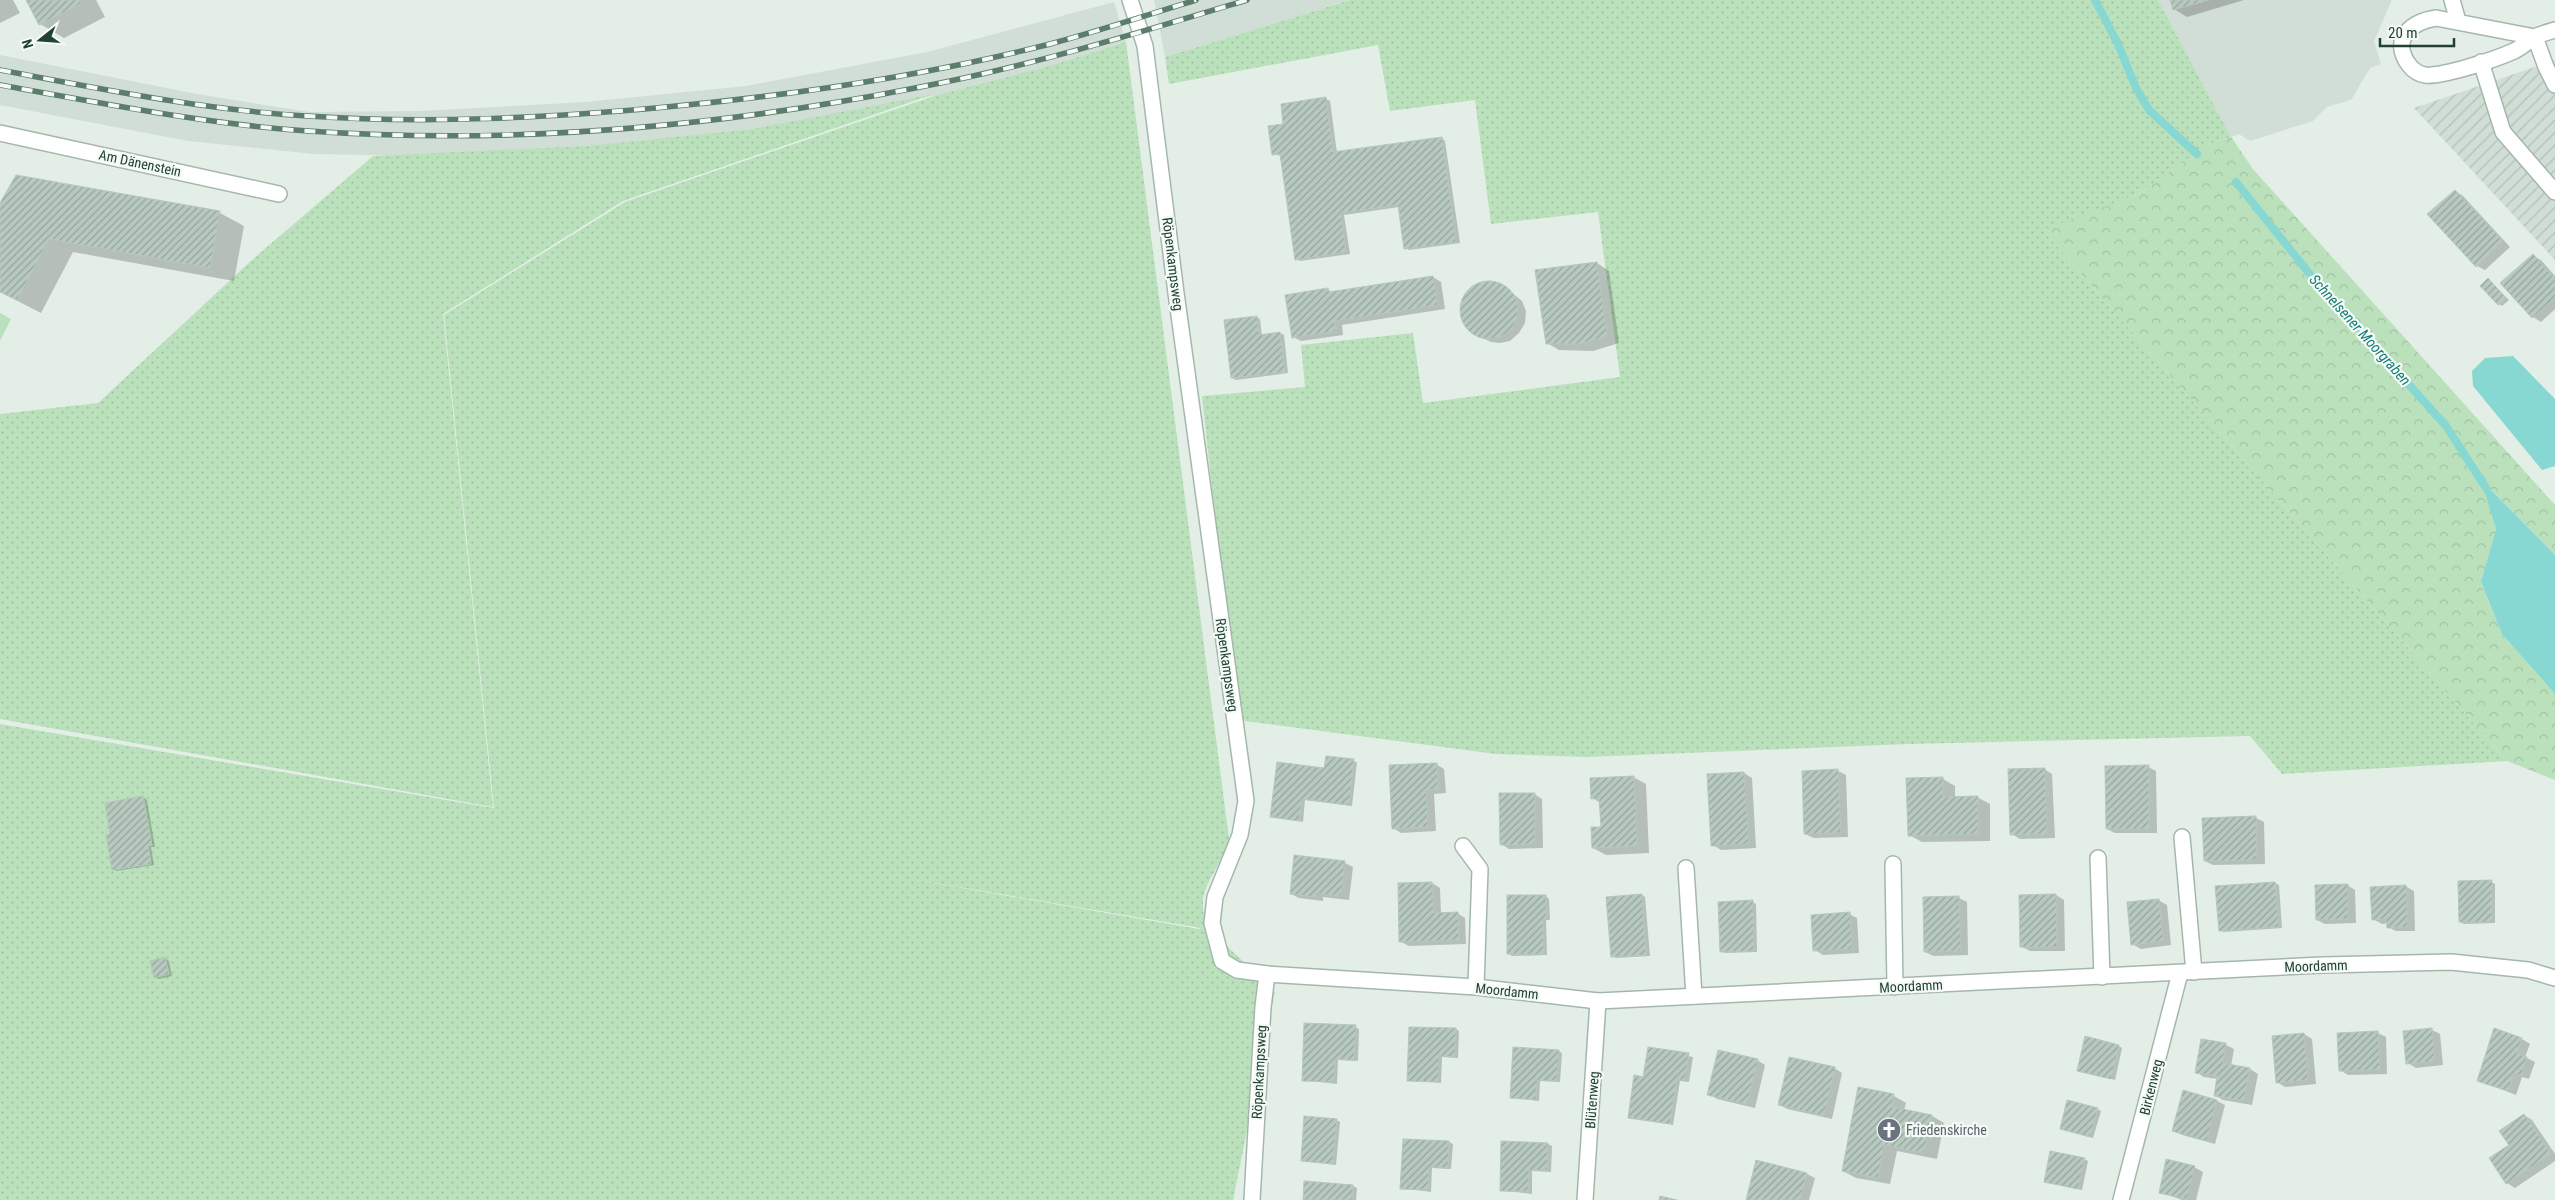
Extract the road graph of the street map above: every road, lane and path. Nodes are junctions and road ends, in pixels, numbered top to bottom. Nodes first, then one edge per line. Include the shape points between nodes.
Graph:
1 (1130, 0) edge
2 (2452, 0) edge
3 (2458, 21) junction
4 (2555, 30) edge
5 (2535, 37) junction
6 (2481, 62) junction
7 (2555, 85) edge
8 (0, 133) edge
9 (2555, 192) edge
10 (279, 194) dead end
11 (2182, 837) dead end
12 (1463, 846) dead end
13 (2098, 858) dead end
14 (1893, 864) dead end
15 (1686, 868) dead end
16 (2187, 973) junction
17 (1267, 974) junction
18 (2102, 977) junction
19 (2555, 978) edge
20 (1895, 986) junction
21 (1476, 987) junction
22 (1694, 996) junction
23 (1598, 1000) junction
24 (1252, 1200) edge
25 (1585, 1200) edge
26 (2122, 1200) edge

1 - 17 street, Röpenkampsweg via 1145,46 1246,801 1240,835 1215,897 1212,923 1222,961 1237,970
2 - 3 street
3 - 5 street
3 - 6 street via 2421,20 2403,37 2401,48 2405,59 2412,68 2426,75
4 - 5 street
5 - 6 street via 2515,51
5 - 7 street
6 - 9 street via 2504,132
8 - 10 street, Am Dänenstein
11 - 16 street, Birkenweg
12 - 21 street via 1480,869
13 - 18 street
14 - 20 street
15 - 22 street
16 - 18 street, Moordamm
16 - 19 street, Moordamm via 2451,962 2528,970
16 - 26 street, Birkenweg
17 - 21 street, Moordamm
17 - 24 street, Röpenkampsweg via 1262,1007
18 - 20 street, Moordamm
20 - 22 street, Moordamm
21 - 23 street, Moordamm
22 - 23 street, Moordamm
23 - 25 street, Blütenweg

